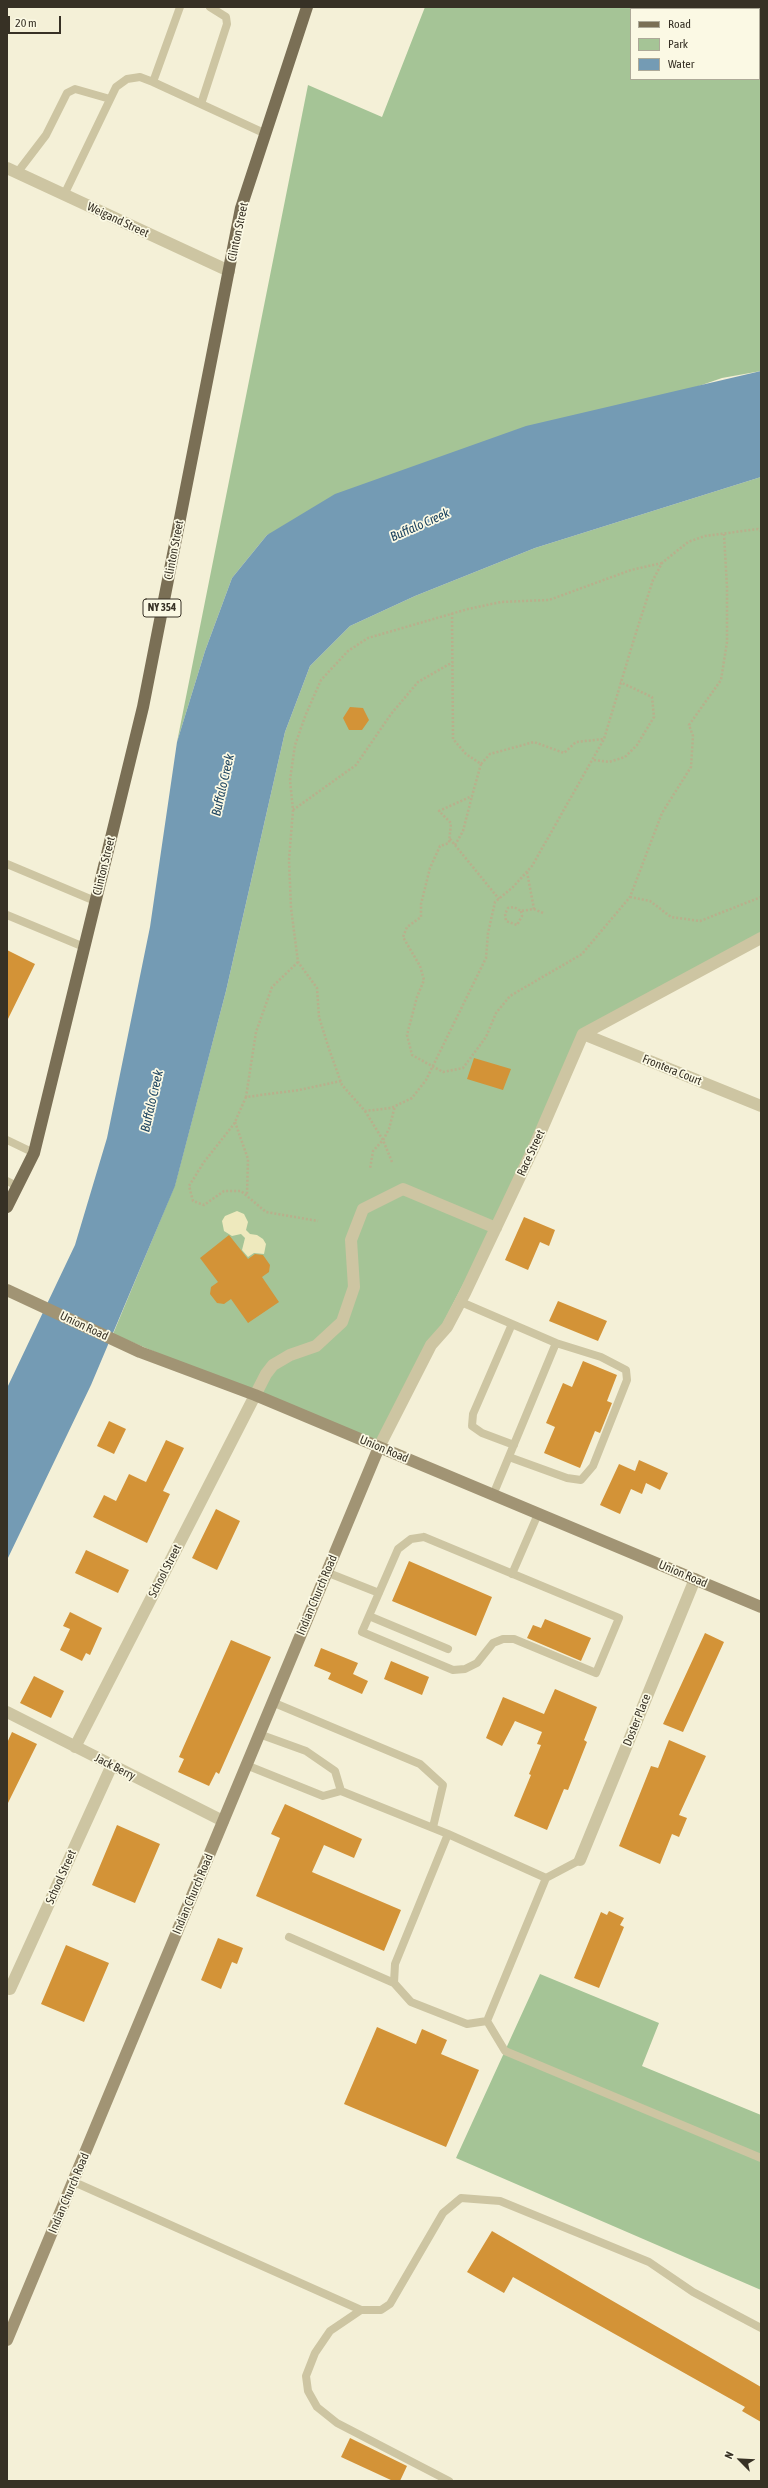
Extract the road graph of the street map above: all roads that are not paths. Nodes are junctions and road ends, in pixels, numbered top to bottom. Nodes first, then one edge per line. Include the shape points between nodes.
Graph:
1 (180, 7) edge
2 (210, 7) edge
3 (308, 7) edge
4 (153, 82) junction
5 (110, 99) junction
6 (201, 104) junction
7 (266, 134) junction
8 (12, 171) edge
9 (64, 195) junction
10 (229, 271) junction
11 (7, 864) edge
12 (95, 901) junction
13 (7, 915) edge
14 (761, 938) edge
15 (84, 947) junction
16 (583, 1034) junction
17 (761, 1106) edge
18 (7, 1140) edge
19 (34, 1153) junction
20 (12, 1184) edge
21 (7, 1207) edge
22 (496, 1228) junction
23 (7, 1290) edge
24 (461, 1302) junction
25 (512, 1324) junction
26 (556, 1343) junction
27 (255, 1396) junction
28 (514, 1445) junction
29 (379, 1447) junction
30 (509, 1457) junction
31 (493, 1495) junction
32 (538, 1514) junction
33 (326, 1572) junction
34 (512, 1574) junction
35 (695, 1579) junction
36 (379, 1593) junction
37 (761, 1607) edge
38 (369, 1616) junction
39 (448, 1649) dead end
40 (272, 1702) junction
41 (7, 1712) edge
42 (259, 1734) junction
43 (75, 1746) junction
44 (112, 1765) junction
45 (246, 1765) junction
46 (341, 1791) junction
47 (223, 1821) junction
48 (433, 1828) junction
49 (448, 1834) junction
50 (580, 1860) joint
51 (546, 1878) junction
52 (289, 1937) dead end
53 (394, 1983) junction
54 (10, 1989) dead end
55 (487, 2021) junction
56 (761, 2158) edge
57 (74, 2182) junction
58 (361, 2310) junction
59 (761, 2328) edge
60 (7, 2340) edge
61 (449, 2481) edge

1 - 4 lane
2 - 6 lane via 226,17 227,24
3 - 7 main road, Clinton Street / NY 354
4 - 5 lane via 140,78 127,79 116,87
4 - 6 lane
5 - 8 lane via 75,89 67,93 46,135
5 - 9 lane
6 - 7 lane
7 - 10 main road, Clinton Street / NY 354 via 241,208
8 - 9 street, Weigand Street
9 - 10 street, Weigand Street
10 - 12 main road, Clinton Street / NY 354 via 143,707
11 - 12 lane
12 - 15 main road, Clinton Street / NY 354
13 - 15 lane
14 - 16 street
15 - 19 main road, Clinton Street / NY 354
16 - 17 street, Frontera Court
16 - 22 street, Race Street
18 - 19 lane
19 - 20 main road, Clinton Street / NY 354
20 - 21 main road, Clinton Street / NY 354
22 - 24 street, Race Street
22 - 27 street, School Street via 403,1189 363,1209 351,1240 354,1287 342,1322 316,1346 290,1355 273,1365
23 - 27 street, Union Road via 140,1352
24 - 25 lane
24 - 29 street, Race Street via 447,1327 431,1346
25 - 26 lane
25 - 28 lane via 473,1414 472,1426 482,1433
26 - 28 lane
26 - 30 lane via 601,1357 626,1370 627,1380 593,1466 581,1480 567,1478
27 - 29 street, Union Road
27 - 43 street, School Street
28 - 30 lane
29 - 31 street, Union Road
29 - 33 street, Indian Church Road
30 - 31 lane
31 - 32 street, Union Road
32 - 34 lane
32 - 35 street, Union Road
33 - 36 lane
33 - 40 street, Indian Church Road
34 - 36 lane via 424,1537 411,1539 398,1549
34 - 38 lane via 618,1618 596,1673 514,1639 503,1639 493,1643 477,1663 465,1669 453,1670 362,1632
35 - 37 street, Union Road
35 - 50 street, Doster Place
36 - 38 lane
38 - 39 lane
40 - 42 street, Indian Church Road
40 - 48 lane via 420,1764 443,1785
41 - 43 street, Jack Berry
42 - 45 street, Indian Church Road
42 - 46 lane via 306,1751 336,1771
43 - 44 street, Jack Berry
44 - 47 street, Jack Berry
44 - 54 street, School Street
45 - 46 lane via 323,1796
45 - 47 street, Indian Church Road
46 - 48 lane
47 - 57 street, Indian Church Road
48 - 49 lane
49 - 51 lane
49 - 53 lane via 395,1964
50 - 51 lane
51 - 55 lane
52 - 53 lane
53 - 55 lane via 411,2002 467,2024
55 - 56 lane via 505,2051
57 - 58 lane
57 - 60 street, Indian Church Road
58 - 59 lane via 381,2310 390,2304 443,2213 461,2198 479,2198 500,2201 649,2262 692,2292
58 - 61 lane via 330,2331 315,2354 306,2376 308,2391 317,2407 337,2423

